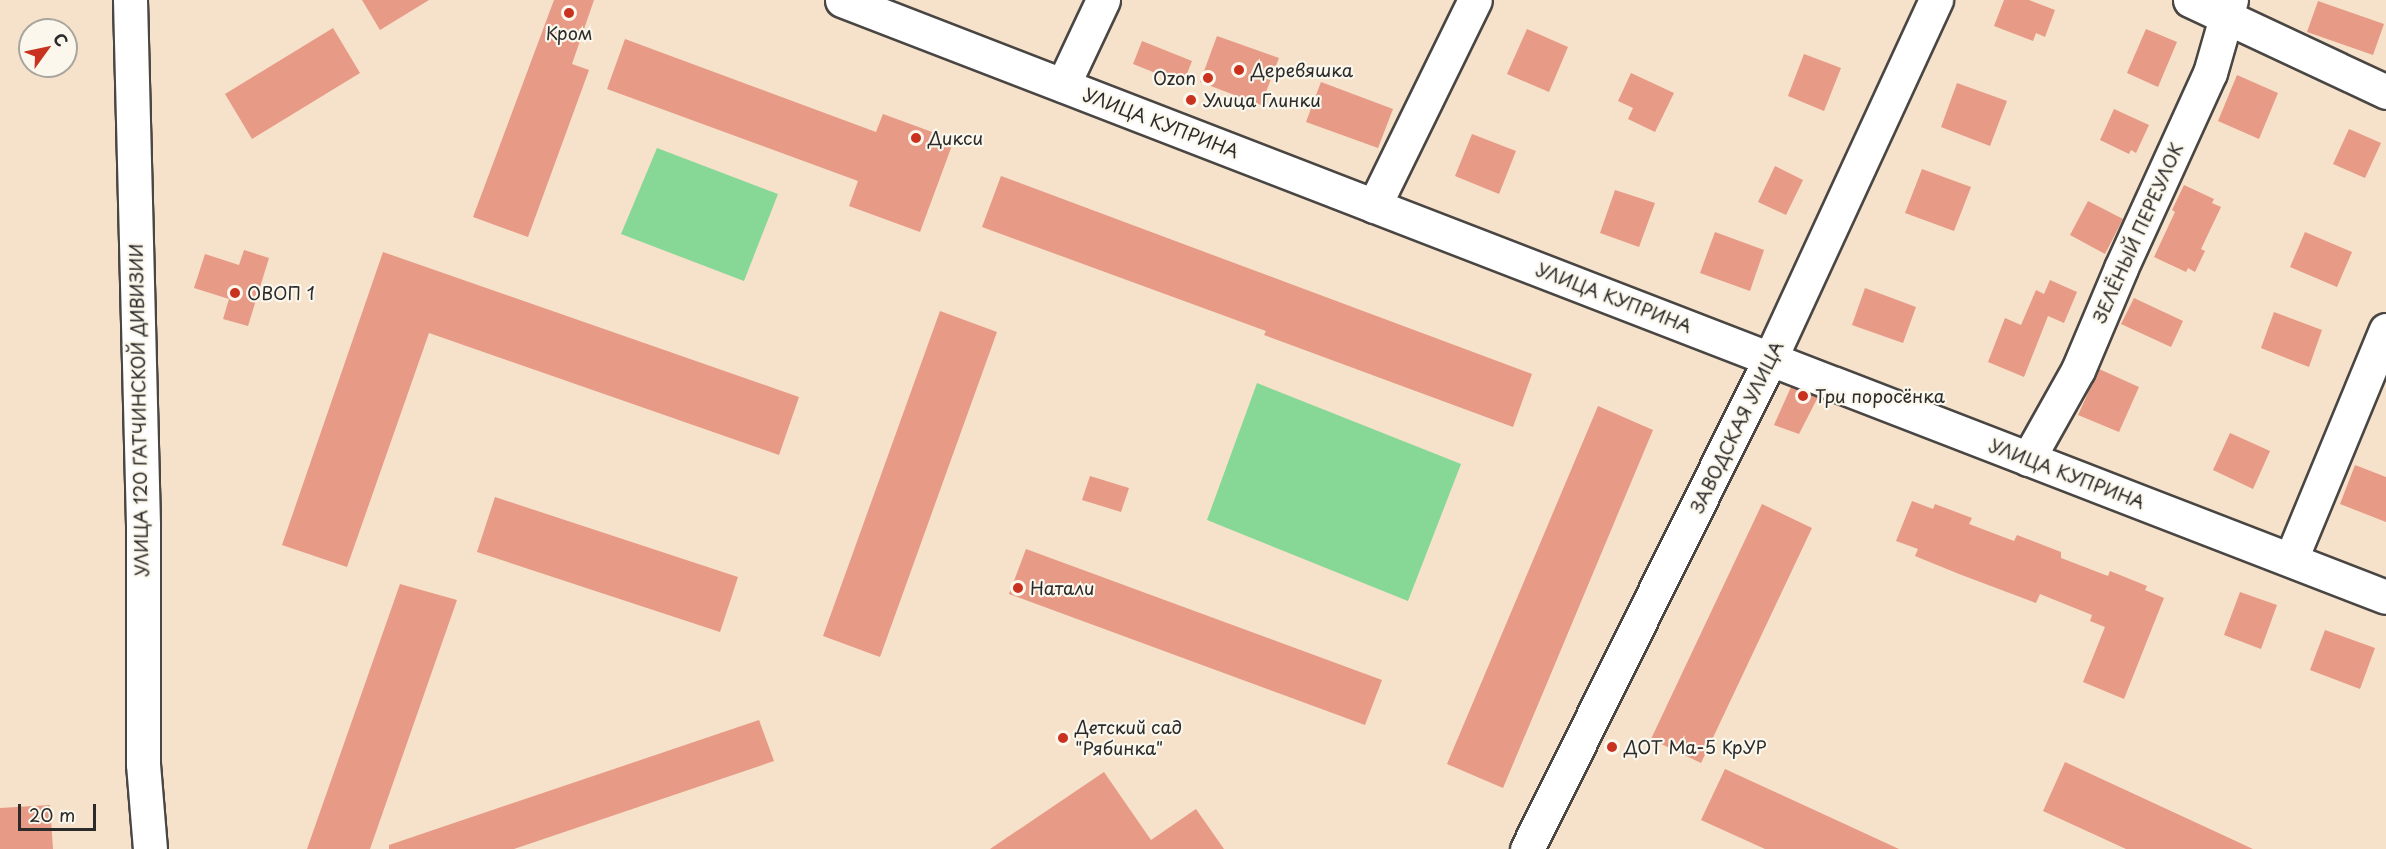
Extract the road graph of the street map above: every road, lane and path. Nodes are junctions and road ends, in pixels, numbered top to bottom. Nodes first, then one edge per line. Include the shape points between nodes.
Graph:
1 (130, 0) edge
2 (842, 0) edge
3 (1103, 0) edge
4 (1475, 0) edge
5 (1936, 0) edge
6 (2190, 0) edge
7 (2228, 8) edge
8 (1063, 85) junction
9 (2386, 92) edge
10 (1374, 206) junction
11 (2386, 330) edge
12 (1770, 359) junction
13 (2028, 459) junction
14 (2291, 560) junction
15 (2386, 597) edge
16 (148, 835) edge
17 (1540, 845) edge

1 - 16 street, УЛИЦА 120 ГАТЧИНСКОЙ ДИВИЗИИ via 143,525 143,764
2 - 8 street, УЛИЦА КУПРИНА
3 - 8 street
4 - 10 street
5 - 12 street, ЗАВОДСКАЯ УЛИЦА
6 - 7 street
7 - 9 street
7 - 13 street, ЗЕЛЁНЫЙ ПЕРЕУЛОК via 2210,73 2078,370
8 - 10 street, УЛИЦА КУПРИНА
10 - 12 street, УЛИЦА КУПРИНА
11 - 14 street
12 - 13 street, УЛИЦА КУПРИНА
12 - 17 street, ЗАВОДСКАЯ УЛИЦА
13 - 14 street, УЛИЦА КУПРИНА
14 - 15 street, УЛИЦА КУПРИНА

